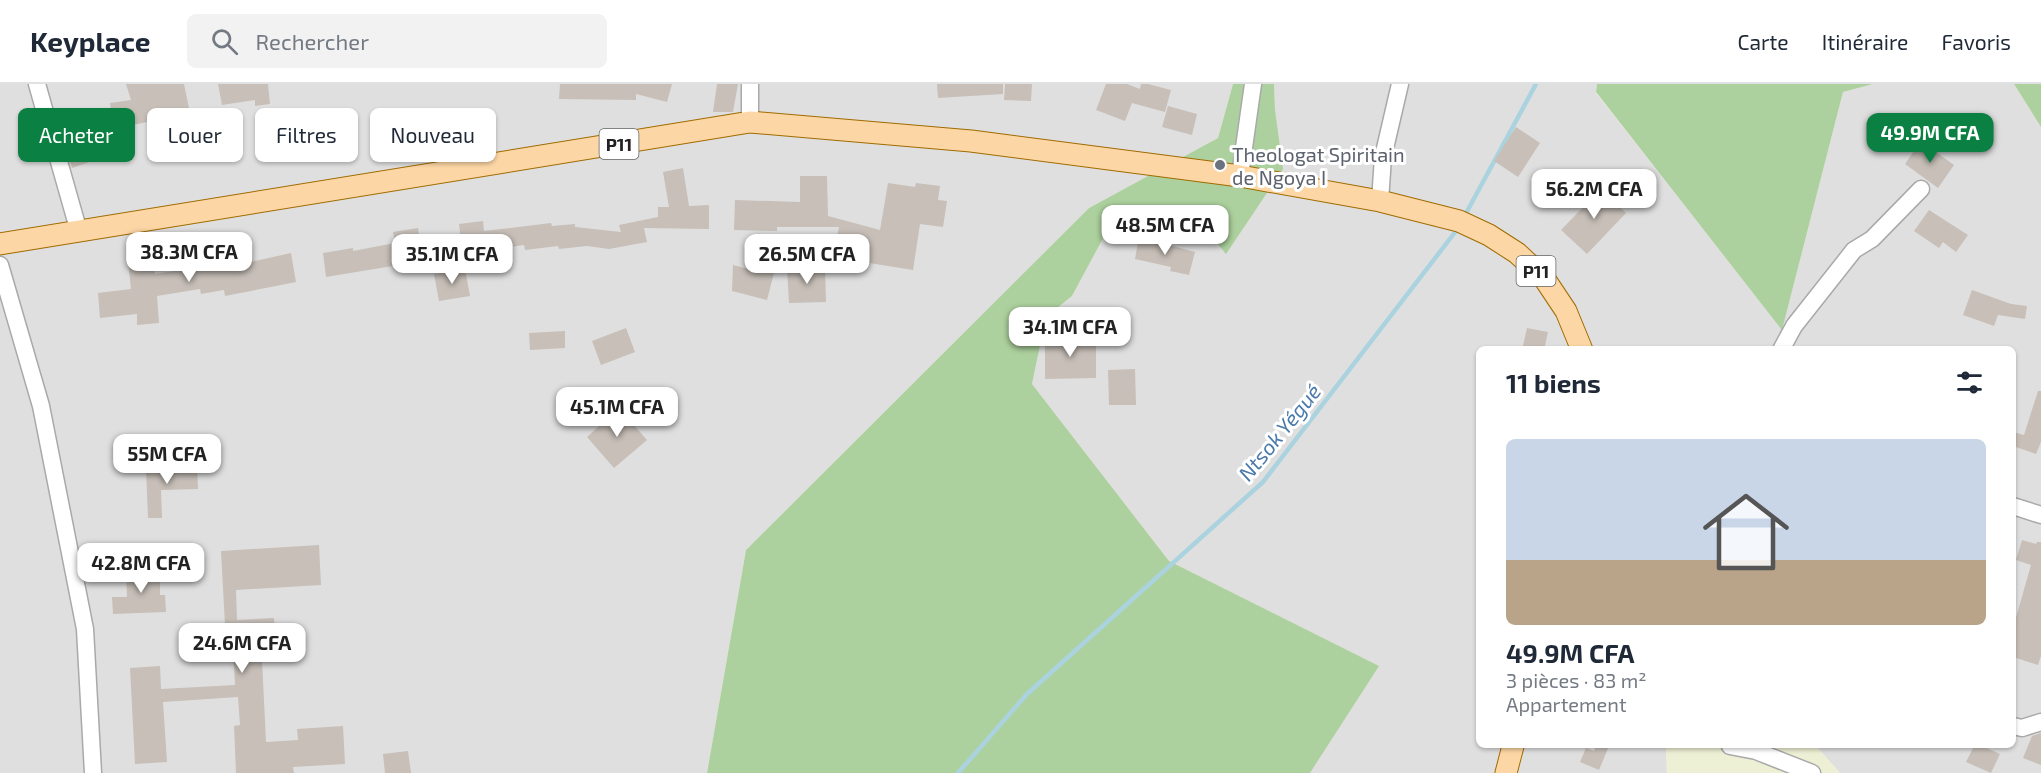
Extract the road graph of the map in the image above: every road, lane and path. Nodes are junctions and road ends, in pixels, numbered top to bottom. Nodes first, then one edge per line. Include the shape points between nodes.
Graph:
1 (38, 84) edge
2 (750, 84) edge
3 (1253, 84) edge
4 (1400, 84) edge
5 (750, 122) junction
6 (1240, 176) junction
7 (1921, 189) dead end
8 (1380, 201) junction
9 (79, 232) junction
10 (0, 244) edge
11 (0, 265) edge
12 (1580, 346) edge
13 (1783, 346) edge
14 (2016, 507) edge
15 (2041, 515) edge
16 (2041, 722) edge
17 (2016, 727) edge
18 (1512, 748) edge
19 (1740, 748) edge
20 (93, 773) edge
21 (1506, 773) edge
22 (1812, 773) edge

1 - 9 street
2 - 5 street
3 - 6 street
4 - 8 street via 1383,157
5 - 6 main road, P11 via 971,141
5 - 9 main road, P11
6 - 8 main road, P11
7 - 13 street via 1872,239 1854,250 1794,326
8 - 12 main road, P11 via 1459,221 1517,253 1544,278 1566,311
9 - 10 main road, P11
11 - 20 street via 41,406 86,629
14 - 15 street
16 - 17 street
18 - 21 main road
19 - 22 street

